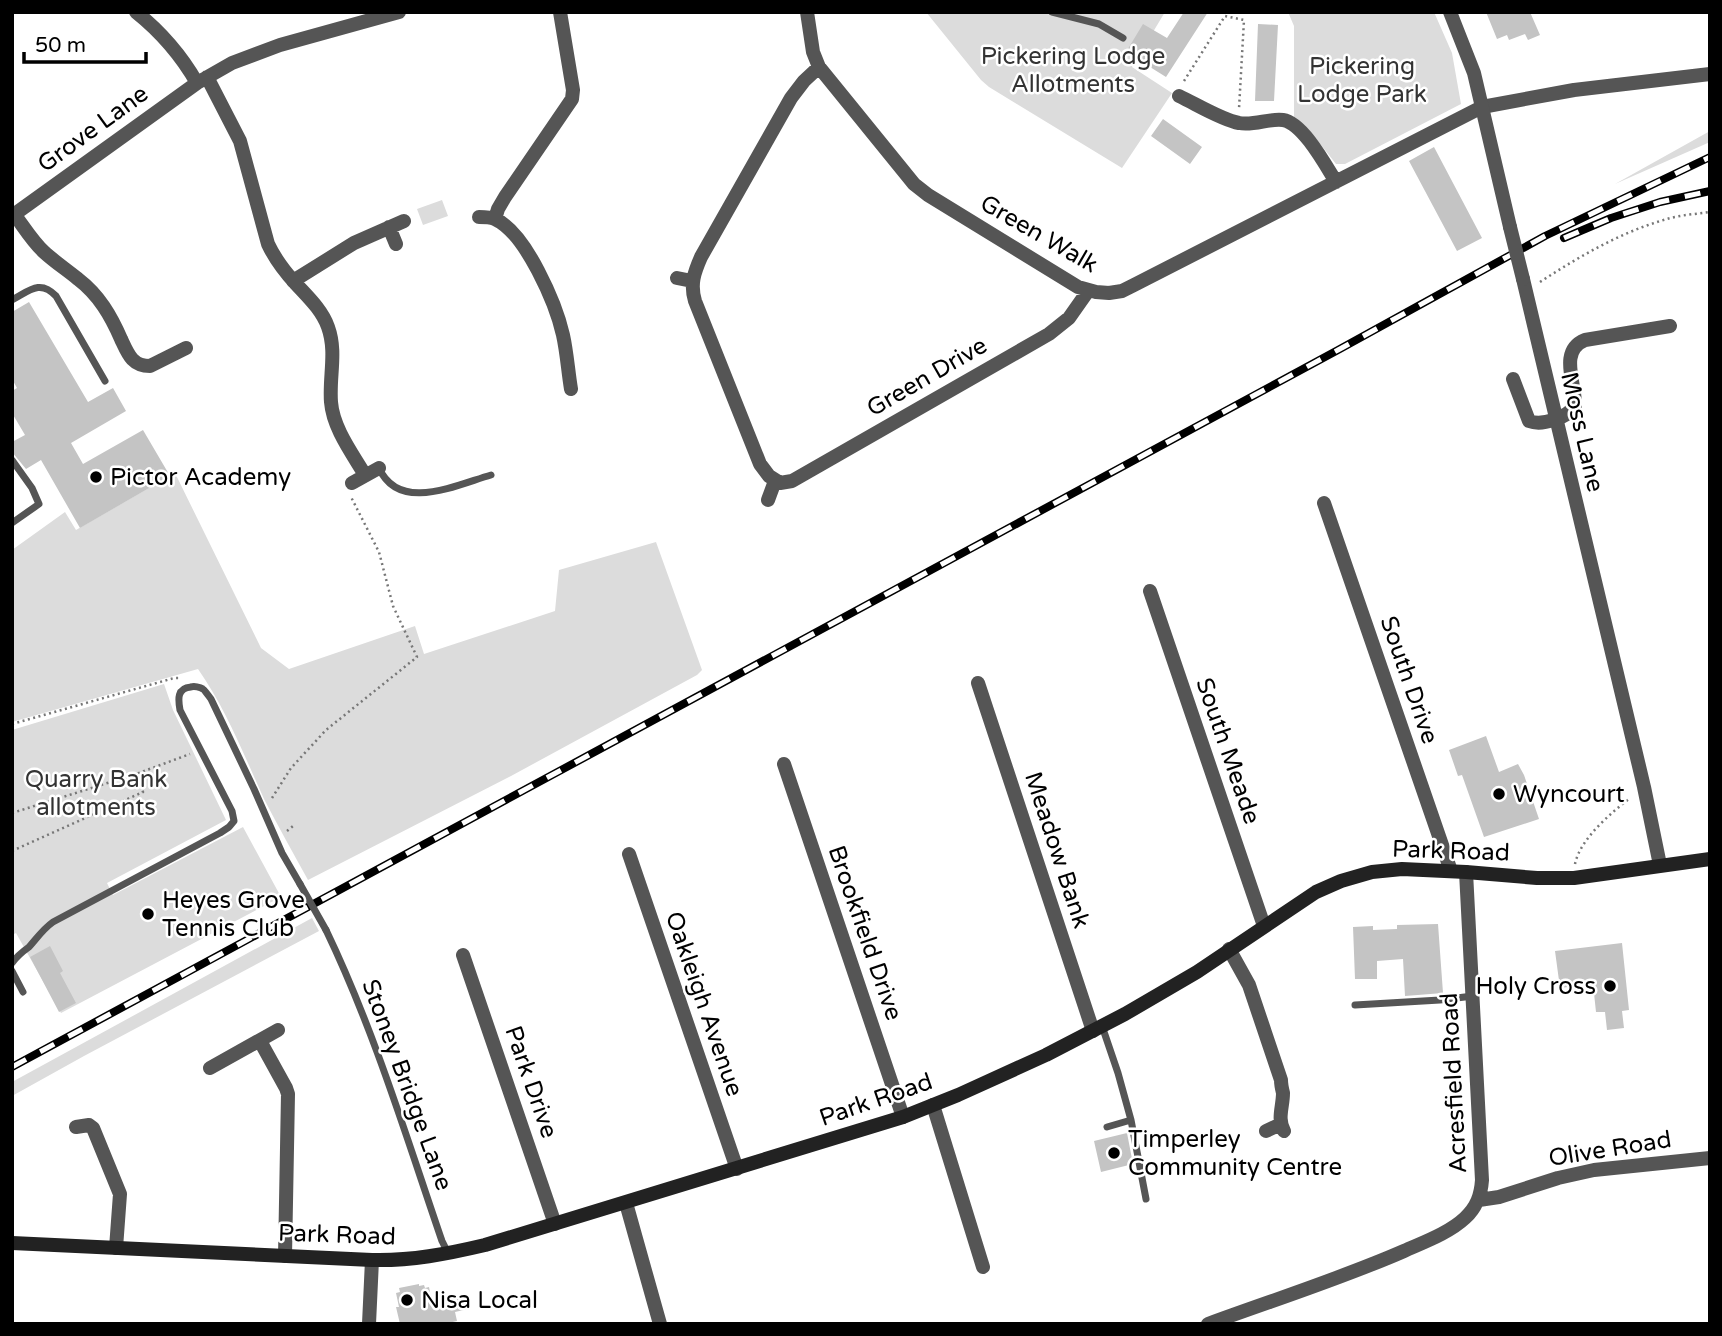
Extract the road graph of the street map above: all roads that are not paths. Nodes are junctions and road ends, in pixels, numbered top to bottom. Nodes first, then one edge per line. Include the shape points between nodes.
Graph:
1 (136, 12) edge
2 (399, 12) edge
3 (560, 12) edge
4 (807, 12) edge
5 (1052, 12) edge
6 (1450, 12) edge
7 (1124, 38) dead end
8 (819, 67) junction
9 (1710, 74) edge
10 (202, 80) junction
11 (1179, 96) road end
12 (1482, 107) junction
13 (1336, 182) junction
14 (13, 215) edge
15 (479, 217) dead end
16 (495, 219) junction
17 (404, 222) dead end
18 (389, 227) junction
19 (396, 244) dead end
20 (677, 278) dead end
21 (293, 281) junction
22 (692, 281) junction
23 (1088, 291) junction
24 (12, 300) edge
25 (1671, 326) dead end
26 (186, 348) dead end
27 (1513, 379) dead end
28 (105, 381) dead end
29 (571, 389) dead end
30 (1555, 419) junction
31 (12, 460) edge
32 (379, 468) joint
33 (365, 475) junction
34 (491, 475) dead end
35 (775, 481) junction
36 (352, 483) road end
37 (768, 500) dead end
38 (1324, 503) dead end
39 (12, 523) edge
40 (1150, 590) dead end
41 (978, 683) dead end
42 (784, 764) dead end
43 (629, 854) dead end
44 (1710, 859) edge
45 (1660, 865) junction
46 (1458, 871) junction
47 (1264, 926) junction
48 (1229, 949) junction
49 (463, 955) dead end
50 (12, 963) edge
51 (12, 971) edge
52 (23, 992) dead end
53 (1473, 996) junction
54 (1355, 1005) dead end
55 (1098, 1029) junction
56 (278, 1030) dead end
57 (260, 1041) junction
58 (210, 1068) dead end
59 (933, 1105) junction
60 (902, 1118) junction
61 (1131, 1120) junction
62 (76, 1127) dead end
63 (1107, 1127) dead end
64 (1266, 1131) dead end
65 (1710, 1158) edge
66 (737, 1169) junction
67 (1146, 1199) dead end
68 (1479, 1200) junction
69 (626, 1203) junction
70 (555, 1224) junction
71 (12, 1243) edge
72 (116, 1248) junction
73 (448, 1254) junction
74 (285, 1256) junction
75 (372, 1260) junction
76 (983, 1267) dead end
77 (369, 1324) edge
78 (660, 1324) edge
79 (1208, 1324) edge

1 - 10 street
2 - 10 street, Grove Lane via 249,55
3 - 16 street via 573,94
4 - 8 street, Green Walk
5 - 7 lane via 1099,24
6 - 12 street, Moss Lane
8 - 22 street via 790,98
8 - 23 street, Green Walk via 918,188
9 - 12 street, Green Walk via 1574,90
10 - 14 street, Grove Lane
10 - 21 street via 240,141 268,244
11 - 13 street via 1239,123 1290,122
12 - 13 street, Green Walk
12 - 30 street, Moss Lane, bridge
13 - 23 street, Green Walk via 1122,291
14 - 26 street via 35,243 81,280 106,309 134,363 150,366 169,351
15 - 16 street
16 - 29 street via 516,237 544,285 563,336
17 - 18 street
18 - 19 street
18 - 21 street
20 - 22 street
21 - 33 street via 321,312 329,330 334,354 332,413
22 - 35 street via 695,300 760,464
23 - 35 street, Green Drive via 1069,318 1049,334 792,481
24 - 28 lane via 42,287 56,296
25 - 30 street via 1579,343 1570,359 1575,406
27 - 30 street via 1529,421 1537,424
30 - 45 street, Moss Lane
31 - 39 lane via 40,504
32 - 33 street
32 - 34 lane via 393,487 421,494
33 - 36 street
35 - 37 street
38 - 46 street, South Drive
40 - 47 street, South Meade
41 - 55 street, Meadow Bank
42 - 60 street, Brookfield Drive
43 - 66 street, Oakleigh Avenue
44 - 45 main road, Park Road
45 - 46 main road, Park Road via 1574,878
46 - 47 main road, Park Road via 1394,870 1357,876 1316,892
46 - 53 street, Acresfield Road
47 - 48 main road, Park Road
48 - 55 main road, Park Road
48 - 64 street via 1252,993 1281,1080 1282,1128
49 - 70 street, Park Drive
50 - 73 lane, Stoney Bridge Lane, bridge via 53,922 234,821 180,710 182,689 203,689 344,969
51 - 52 lane
53 - 54 lane
53 - 68 street, Acresfield Road via 1482,1172
55 - 59 main road, Park Road
55 - 61 lane
56 - 57 street
57 - 58 street
57 - 74 street via 288,1094
59 - 60 main road, Park Road
59 - 76 street
60 - 66 main road, Park Road
61 - 63 lane
61 - 67 lane
62 - 72 street via 93,1128 117,1184
65 - 68 street, Olive Road via 1594,1170
66 - 69 main road, Park Road
68 - 79 street, Acresfield Road via 1462,1221 1425,1241
69 - 70 main road, Park Road
69 - 78 street
70 - 73 main road, Park Road
71 - 72 main road, Park Road
72 - 74 main road, Park Road
73 - 75 main road, Park Road
74 - 75 main road, Park Road
75 - 77 street

